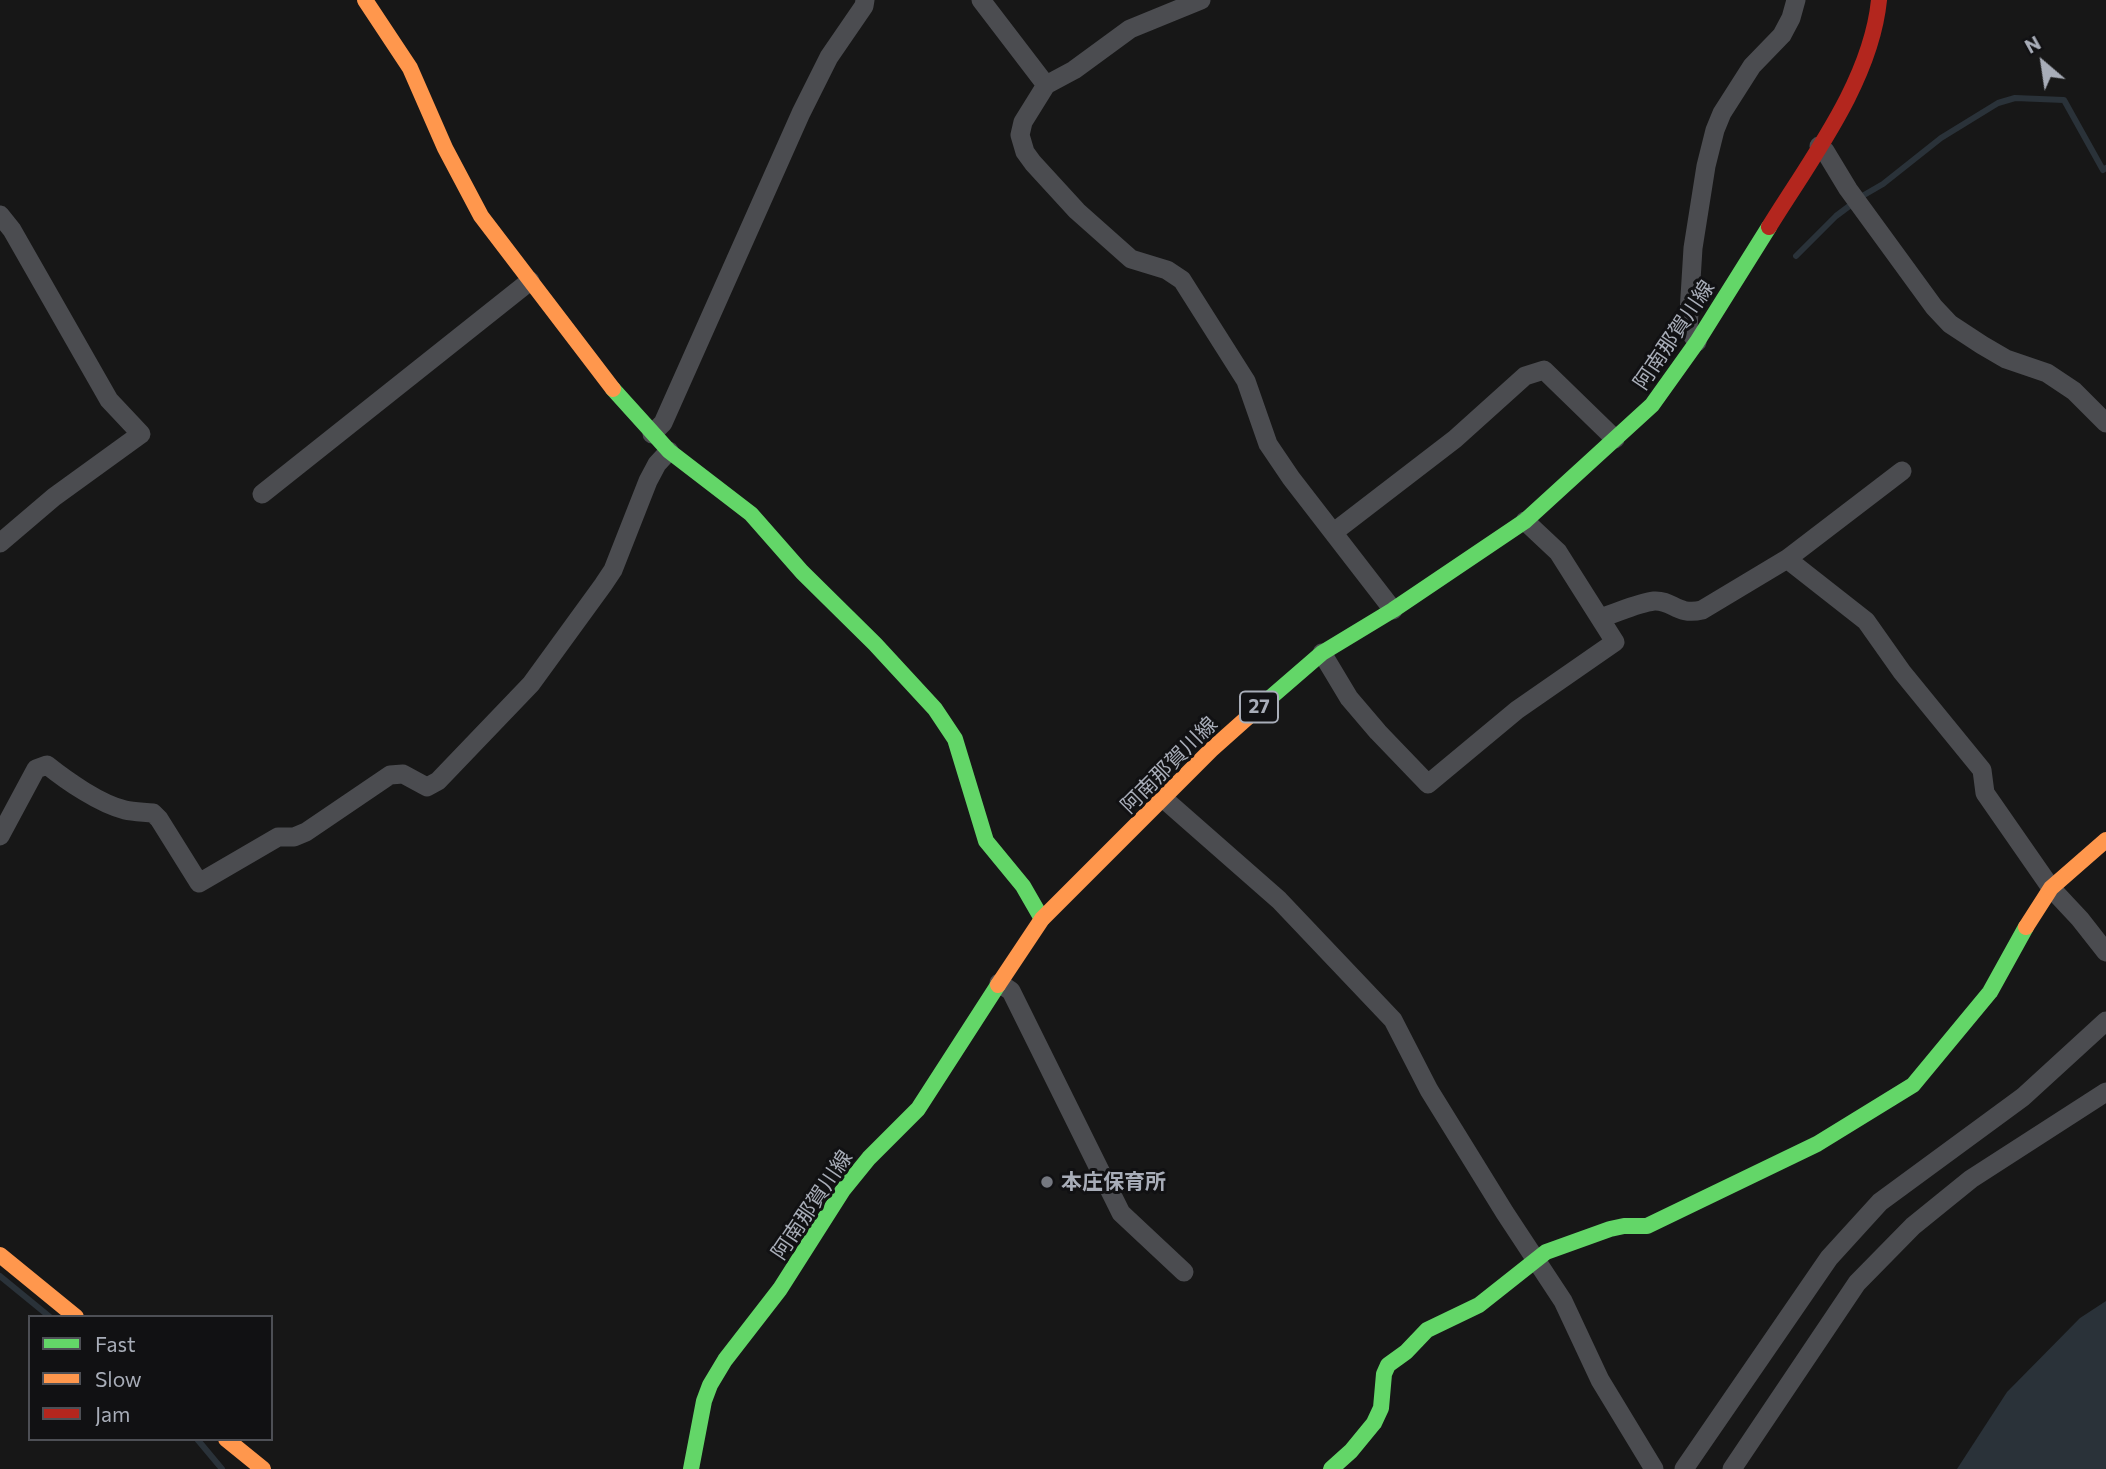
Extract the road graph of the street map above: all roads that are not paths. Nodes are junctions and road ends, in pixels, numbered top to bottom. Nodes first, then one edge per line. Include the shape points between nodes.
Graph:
1 (365, 0) edge
2 (865, 0) edge
3 (981, 0) edge
4 (1201, 0) edge
5 (1796, 0) edge
6 (1879, 0) edge
7 (1046, 85) junction
8 (1819, 146) junction
9 (0, 215) edge
10 (530, 281) junction
11 (1697, 342) junction
12 (2106, 423) edge
13 (652, 434) junction
14 (1615, 439) junction
15 (669, 451) junction
16 (1902, 471) dead end
17 (262, 494) dead end
18 (1524, 521) junction
19 (1334, 532) junction
20 (0, 543) edge
21 (1787, 559) junction
22 (1393, 610) junction
23 (1600, 618) junction
24 (1322, 653) junction
25 (1164, 799) junction
26 (0, 836) edge
27 (2106, 840) edge
28 (2051, 888) junction
29 (1042, 919) junction
30 (2106, 952) edge
31 (999, 984) junction
32 (2106, 1021) edge
33 (2106, 1092) edge
34 (0, 1255) edge
35 (1535, 1260) junction
36 (1184, 1272) dead end
37 (74, 1315) edge
38 (228, 1441) edge
39 (263, 1469) edge
40 (691, 1469) edge
41 (1331, 1469) edge
42 (1654, 1469) edge
43 (1684, 1469) edge
44 (1732, 1469) edge

1 - 10 street via 410,68 481,215
2 - 13 street via 828,57 800,113 669,410
3 - 7 street
4 - 7 street via 1130,29
5 - 11 street via 1782,35 1752,66 1715,130 1693,248 1688,329
6 - 8 street, 阿南那賀川線 / 27 via 1877,21 1854,86
7 - 19 street via 1023,122 1020,135 1025,152 1077,211 1132,259 1182,279 1246,381 1268,444
8 - 11 street, 阿南那賀川線 / 27
8 - 12 street via 1950,324 2006,359 2047,373 2074,391
9 - 20 street via 109,400 141,434
10 - 13 street
10 - 17 street
11 - 14 street, 阿南那賀川線 / 27 via 1653,405
13 - 15 street
14 - 18 street, 阿南那賀川線 / 27
14 - 19 street via 1545,370 1525,376 1455,439
15 - 26 street via 648,481 613,570 556,652 516,701 438,781 427,787 403,774 390,775 306,832 278,837 199,883 153,813 116,807 47,765 36,769
15 - 29 street via 751,513 935,709 955,739 986,841 1023,886
16 - 21 street
18 - 22 street, 阿南那賀川線 / 27
18 - 23 street via 1558,552
19 - 22 street
21 - 23 street via 1702,610 1678,611 1654,601
21 - 28 street via 1866,621 1982,770 1985,793
22 - 24 street, 阿南那賀川線 / 27
23 - 24 street via 1615,642 1517,710 1428,784 1349,698
24 - 25 street, 阿南那賀川線 / 27 via 1211,750
25 - 29 street, 阿南那賀川線 / 27
25 - 35 street via 1279,900 1382,1005
27 - 28 street
28 - 30 street
28 - 35 street via 1990,992 1913,1085 1817,1144 1647,1226 1610,1229
29 - 31 street, 阿南那賀川線 / 27
31 - 36 street via 1012,991 1121,1213
31 - 40 street, 阿南那賀川線 / 27 via 918,1110 844,1190 780,1289 720,1368 704,1401
32 - 43 street via 2023,1097 1880,1202 1829,1258
33 - 44 street via 1971,1179 1913,1226 1857,1283
34 - 37 street
35 - 41 street via 1479,1306 1427,1330 1388,1365 1374,1423
35 - 42 street via 1563,1301 1600,1380
38 - 39 street

